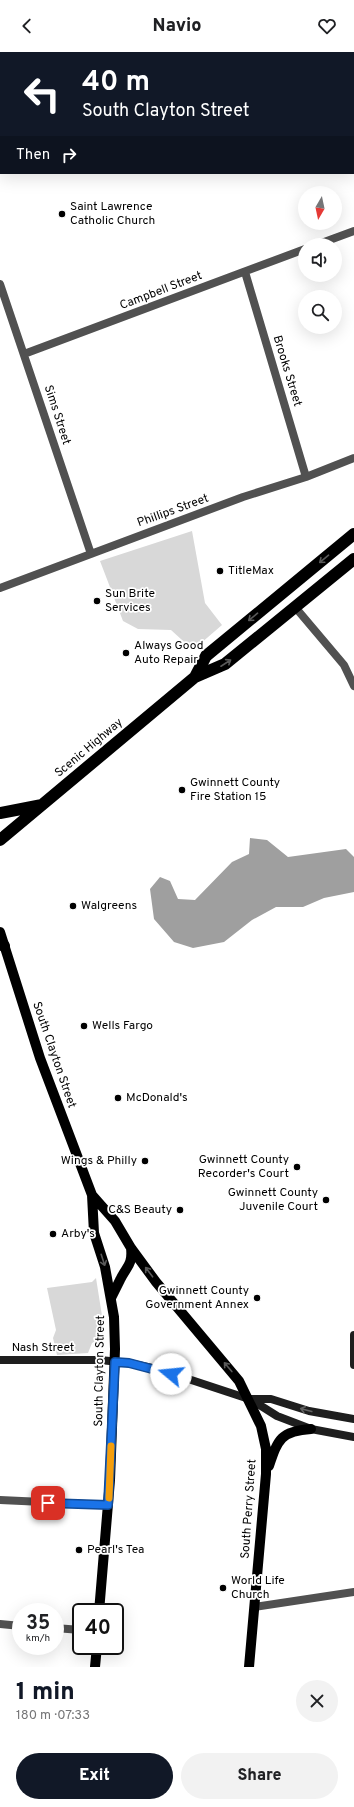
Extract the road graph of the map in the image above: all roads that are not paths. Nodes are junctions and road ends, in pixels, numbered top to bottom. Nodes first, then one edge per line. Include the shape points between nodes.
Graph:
1 (354, 231) edge
2 (335, 238) edge
3 (298, 252) edge
4 (245, 272) junction
5 (0, 284) edge
6 (24, 354) junction
7 (354, 458) edge
8 (306, 477) junction
9 (354, 534) edge
10 (91, 554) junction
11 (354, 559) edge
12 (0, 588) edge
13 (283, 593) junction
14 (295, 607) junction
15 (195, 677) junction
16 (354, 686) edge
17 (43, 805) junction
18 (0, 813) edge
19 (0, 840) edge
20 (0, 932) edge
21 (2, 944) edge
22 (92, 1194) junction
23 (131, 1248) junction
24 (112, 1298) junction
25 (354, 1335) edge
26 (0, 1360) edge
27 (115, 1362) junction
28 (354, 1365) edge
29 (249, 1399) junction
30 (354, 1419) edge
31 (311, 1429) junction
32 (354, 1436) edge
33 (266, 1474) junction
34 (0, 1500) edge
35 (108, 1505) junction
36 (354, 1592) edge
37 (100, 1603) edge
38 (254, 1607) junction
39 (0, 1624) edge
40 (12, 1625) edge
41 (96, 1655) edge
42 (95, 1667) edge
43 (248, 1667) edge

1 - 2 street
3 - 4 street, Campbell Street
4 - 6 street, Campbell Street
4 - 8 street, Brooks Street
5 - 6 street, Sims Street
6 - 10 street, Sims Street
7 - 8 street, Phillips Street
8 - 10 street, Phillips Street
9 -> 13 highway, Scenic Highway
10 - 12 street, Phillips Street
11 - 14 highway, Scenic Highway
13 - 14 highway
13 -> 15 highway, Scenic Highway via 206,656
15 -> 14 highway, Scenic Highway via 225,664
14 - 16 street via 344,665
15 - 17 highway, Scenic Highway
17 - 18 highway
17 - 19 highway, Scenic Highway
20 - 21 main road, South Clayton Street
21 - 22 main road, South Clayton Street via 40,1058
22 - 23 main road, South Perry Street via 115,1221
22 -> 24 main road, South Clayton Street via 94,1233
23 - 24 main road via 131,1262
29 -> 23 main road, South Perry Street via 239,1381 156,1282
24 - 27 main road, South Clayton Street
25 - 28 street
26 - 27 street, Nash Street
27 - 29 street, Nash Street via 160,1370
27 - 35 main road, South Clayton Street
30 -> 29 street, Nash Street via 309,1411 271,1399
29 - 31 street, Nash Street via 277,1416
29 - 33 main road, South Perry Street via 261,1426 266,1449
31 - 32 street, Nash Street
31 - 33 main road via 284,1435 274,1449
33 - 38 main road, South Perry Street
34 - 35 street
35 - 37 main road, South Clayton Street
36 - 38 street
38 - 43 main road, South Perry Street
39 - 40 street
41 - 42 main road

